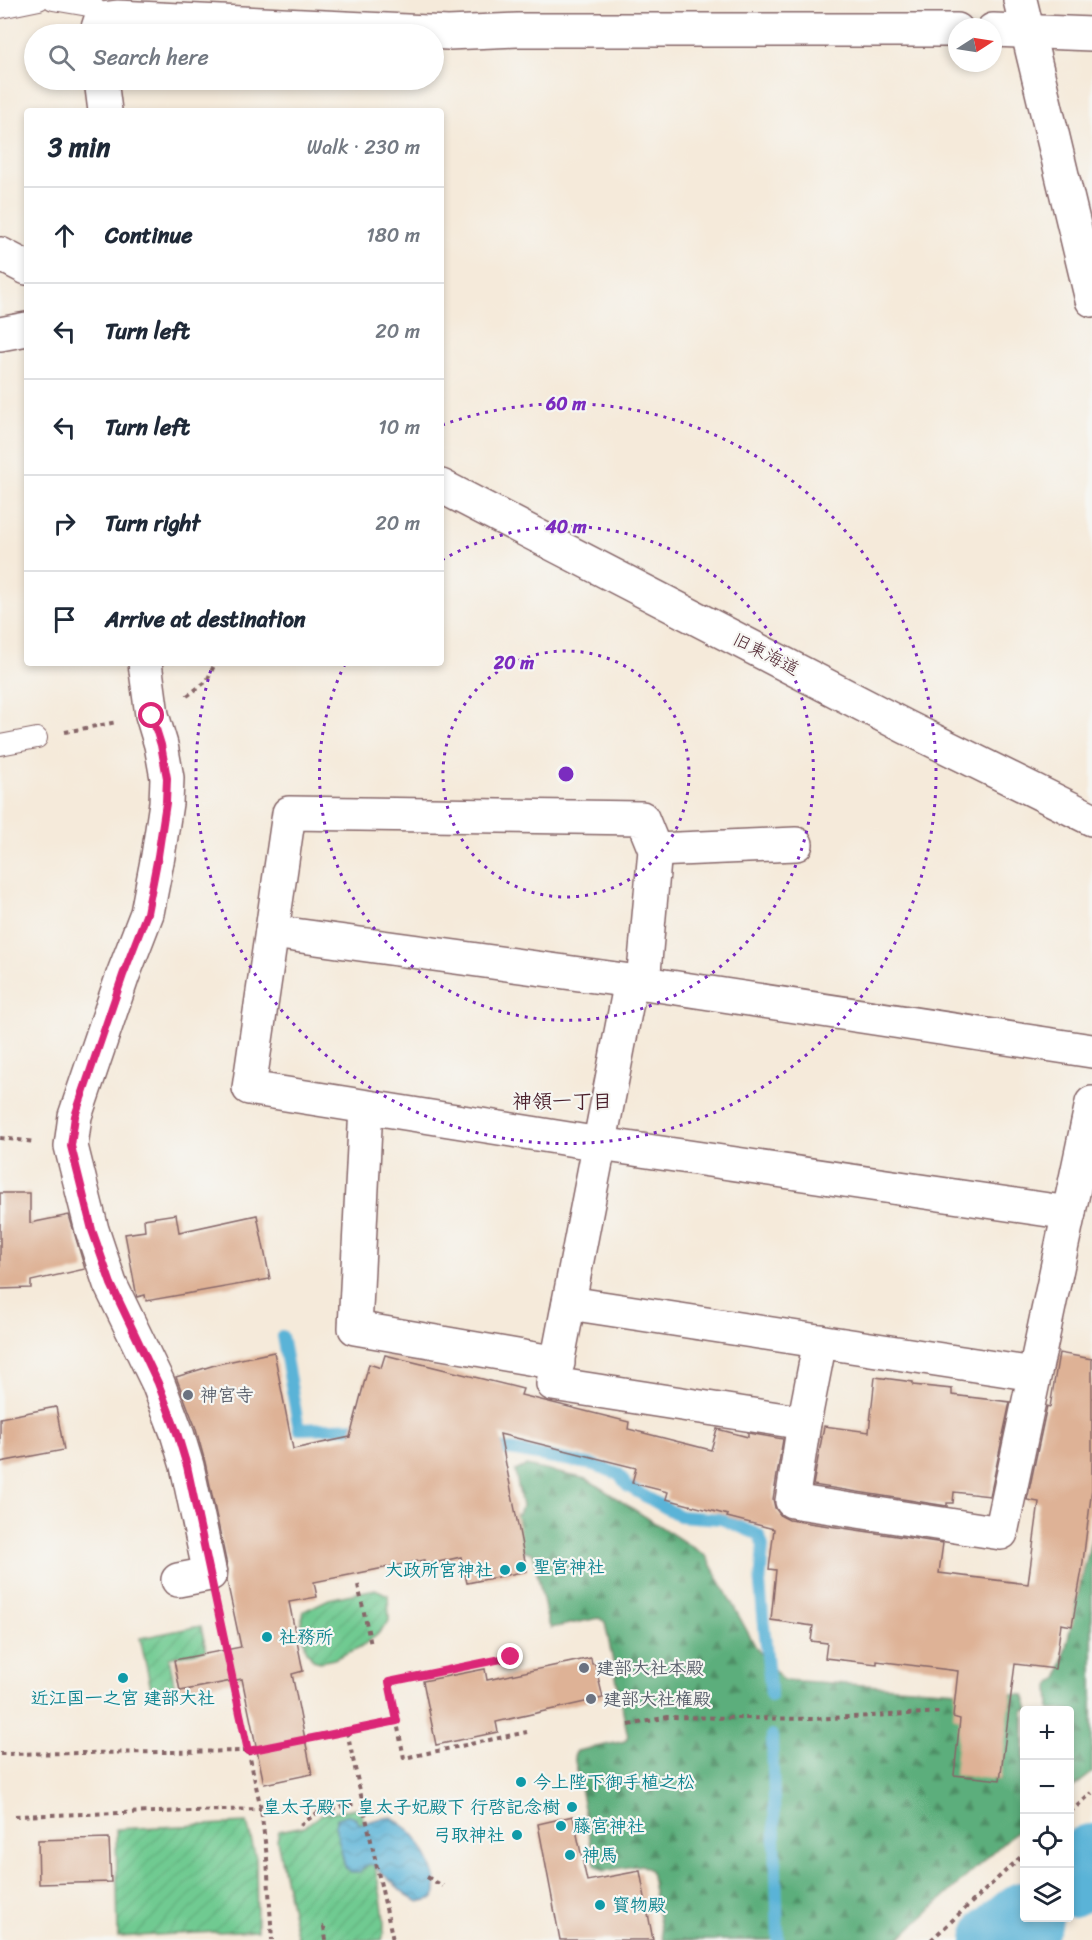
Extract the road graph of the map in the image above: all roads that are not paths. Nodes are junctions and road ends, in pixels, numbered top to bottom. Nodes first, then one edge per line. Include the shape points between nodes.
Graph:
1 (39, 0) edge
2 (53, 0) edge
3 (0, 8) edge
4 (361, 14) edge
5 (97, 15) edge
6 (1022, 15) edge
7 (407, 24) edge
8 (1002, 25) edge
9 (948, 30) edge
10 (444, 32) edge
11 (1092, 34) edge
12 (102, 90) edge
13 (105, 108) edge
14 (1083, 221) edge
15 (0, 254) edge
16 (24, 266) edge
17 (1092, 300) edge
18 (24, 330) edge
19 (0, 334) edge
20 (444, 488) edge
21 (145, 666) edge
22 (37, 738) dead end
23 (0, 745) edge
24 (1092, 819) edge
25 (796, 844) dead end
26 (655, 850) junction
27 (272, 932) junction
28 (637, 982) junction
29 (1092, 1051) edge
30 (1092, 1103) edge
31 (366, 1107) junction
32 (600, 1144) junction
33 (1069, 1213) junction
34 (569, 1303) junction
35 (820, 1341) junction
36 (558, 1363) junction
37 (1034, 1374) junction
38 (804, 1423) junction
39 (178, 1580) dead end

1 - 3 lane
2 - 5 lane
4 - 5 street
4 - 7 street
6 - 8 street
6 - 11 street
6 - 14 street
9 - 10 street
12 - 13 street
14 - 17 street
15 - 16 street
18 - 19 street
20 - 24 street, 旧東海道
21 - 39 street via 167,778 158,856 147,913 75,1116 71,1146 92,1230 111,1284 158,1383 187,1466 210,1574
22 - 23 lane
25 - 26 street
26 - 27 street via 642,818 289,813
26 - 28 street
27 - 28 street
27 - 31 street via 249,1088
28 - 29 street
28 - 32 street
30 - 33 street
31 - 32 street
31 - 36 street via 355,1328
32 - 33 street
32 - 34 street
33 - 37 street
34 - 35 street
34 - 36 street
35 - 37 street
35 - 38 street
36 - 38 street via 553,1384
37 - 38 street via 1001,1533 792,1501

